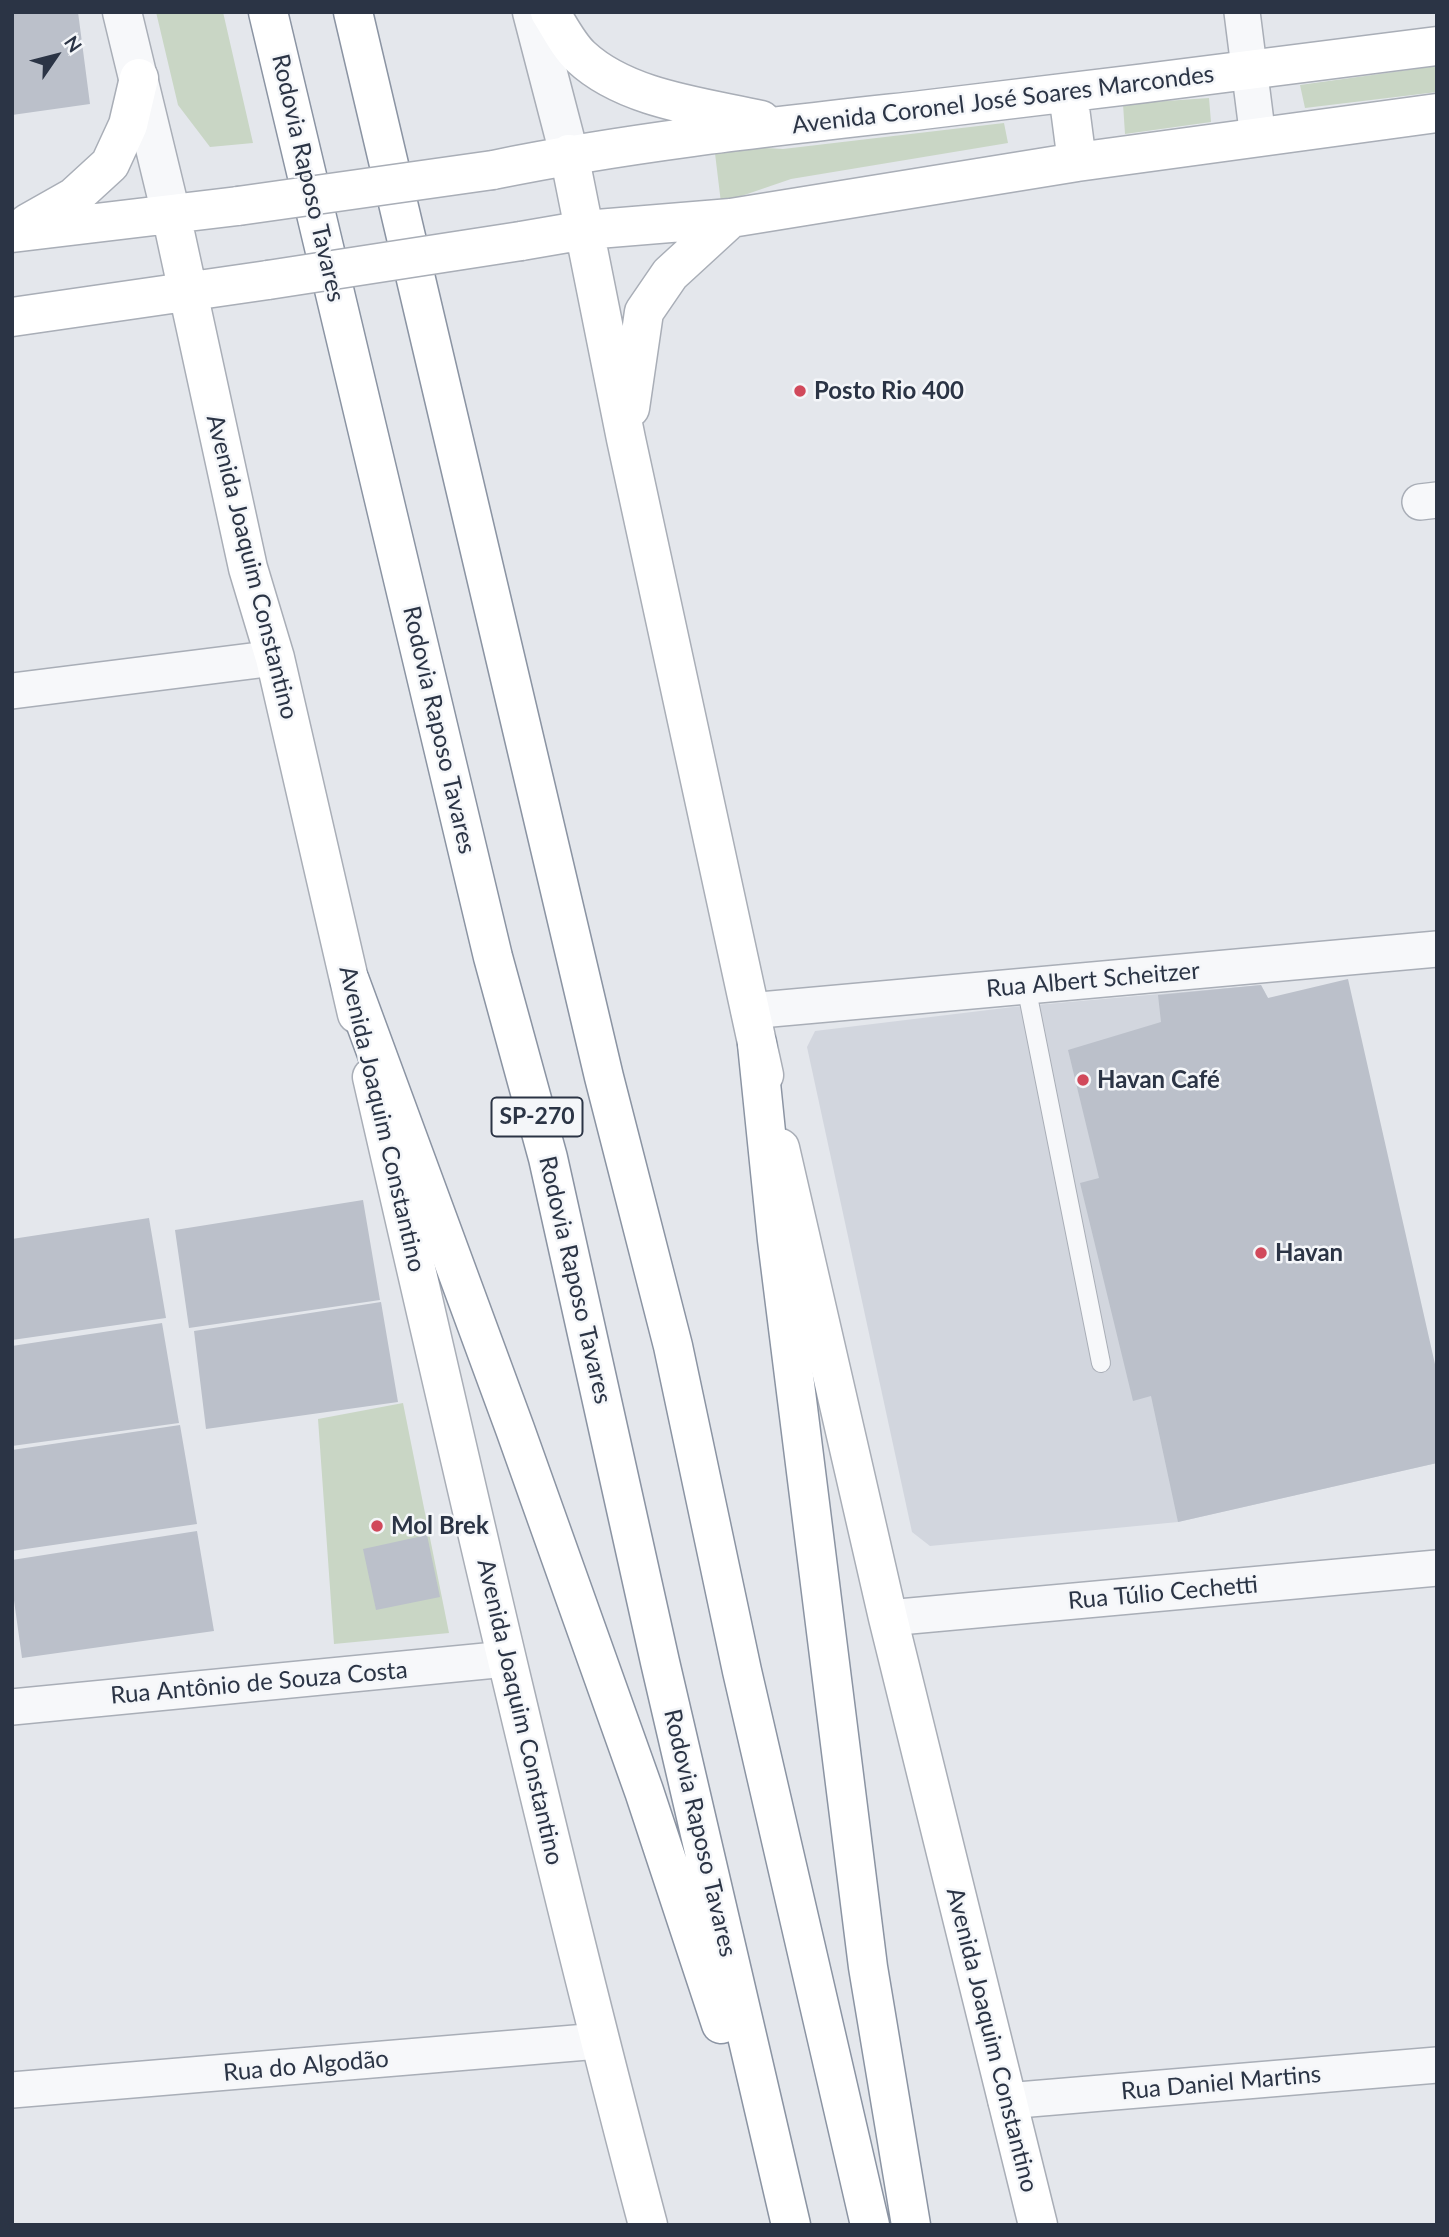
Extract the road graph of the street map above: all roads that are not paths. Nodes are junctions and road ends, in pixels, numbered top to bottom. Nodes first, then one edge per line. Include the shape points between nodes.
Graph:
1 (122, 12) edge
2 (268, 12) edge
3 (353, 12) edge
4 (532, 12) edge
5 (550, 12) edge
6 (1242, 12) edge
7 (1437, 46) edge
8 (1249, 70) junction
9 (139, 78) junction
10 (1068, 93) junction
11 (1437, 113) edge
12 (784, 125) junction
13 (1258, 138) junction
14 (569, 154) junction
15 (1077, 162) junction
16 (171, 214) junction
17 (731, 218) junction
18 (585, 230) junction
19 (12, 232) edge
20 (268, 280) junction
21 (187, 292) junction
22 (12, 317) edge
23 (626, 439) junction
24 (275, 658) junction
25 (12, 691) edge
26 (1437, 950) edge
27 (350, 981) junction
28 (1026, 986) junction
29 (753, 1028) junction
30 (1101, 1363) dead end
31 (1437, 1569) edge
32 (888, 1618) junction
33 (506, 1659) junction
34 (12, 1707) edge
35 (599, 2041) junction
36 (1437, 2065) edge
37 (12, 2090) edge
38 (1006, 2101) junction
39 (648, 2225) edge
40 (784, 2225) edge
41 (791, 2225) edge
42 (870, 2225) edge
43 (911, 2225) edge
44 (1038, 2225) edge

1 - 9 street, Avenida Joaquim Constantino
2 - 41 main road, Rodovia Raposo Tavares / SP-270 via 489,943 548,1158
3 - 42 main road, SP-270 via 600,1064 673,1346 742,1671
4 - 14 street, Avenida Joaquim Constantino
5 - 12 main road via 579,56 610,78 643,92
6 - 8 street
7 - 8 main road, Avenida Coronel José Soares Marcondes
8 - 10 main road, Avenida Coronel José Soares Marcondes
8 - 13 street
9 - 16 street, Avenida Joaquim Constantino
9 - 19 main road via 128,125 110,164 74,197
10 - 12 main road, Avenida Coronel José Soares Marcondes
10 - 15 main road
11 - 13 main road
12 - 14 main road, Avenida Coronel José Soares Marcondes
13 - 15 main road
14 - 16 main road, Avenida Coronel José Soares Marcondes, bridge via 493,170
14 - 18 main road, Avenida Joaquim Constantino
15 - 17 main road
16 - 19 main road
16 - 20 main road via 208,259
16 - 21 main road, Avenida Joaquim Constantino
17 - 18 main road
17 - 23 main road via 670,274 644,313
18 - 20 main road, bridge
18 - 23 main road, Avenida Joaquim Constantino
20 - 21 main road
21 - 22 main road
21 - 24 main road, Avenida Joaquim Constantino via 248,568
23 - 29 main road, Avenida Joaquim Constantino
24 - 25 street
24 - 27 main road, Avenida Joaquim Constantino
26 - 28 street, Rua Albert Scheitzer
27 - 33 main road, Avenida Joaquim Constantino
27 - 40 main road via 648,1803
28 - 29 street, Rua Albert Scheitzer
28 - 30 lane
29 - 32 main road, Avenida Joaquim Constantino
29 - 43 main road via 868,1967
31 - 32 street, Rua Túlio Cechetti
32 - 38 main road, Avenida Joaquim Constantino
33 - 34 street, Rua Antônio de Souza Costa
33 - 35 main road, Avenida Joaquim Constantino
35 - 37 street, Rua do Algodão
35 - 39 main road, Avenida Joaquim Constantino
36 - 38 street, Rua Daniel Martins
38 - 44 main road, Avenida Joaquim Constantino

